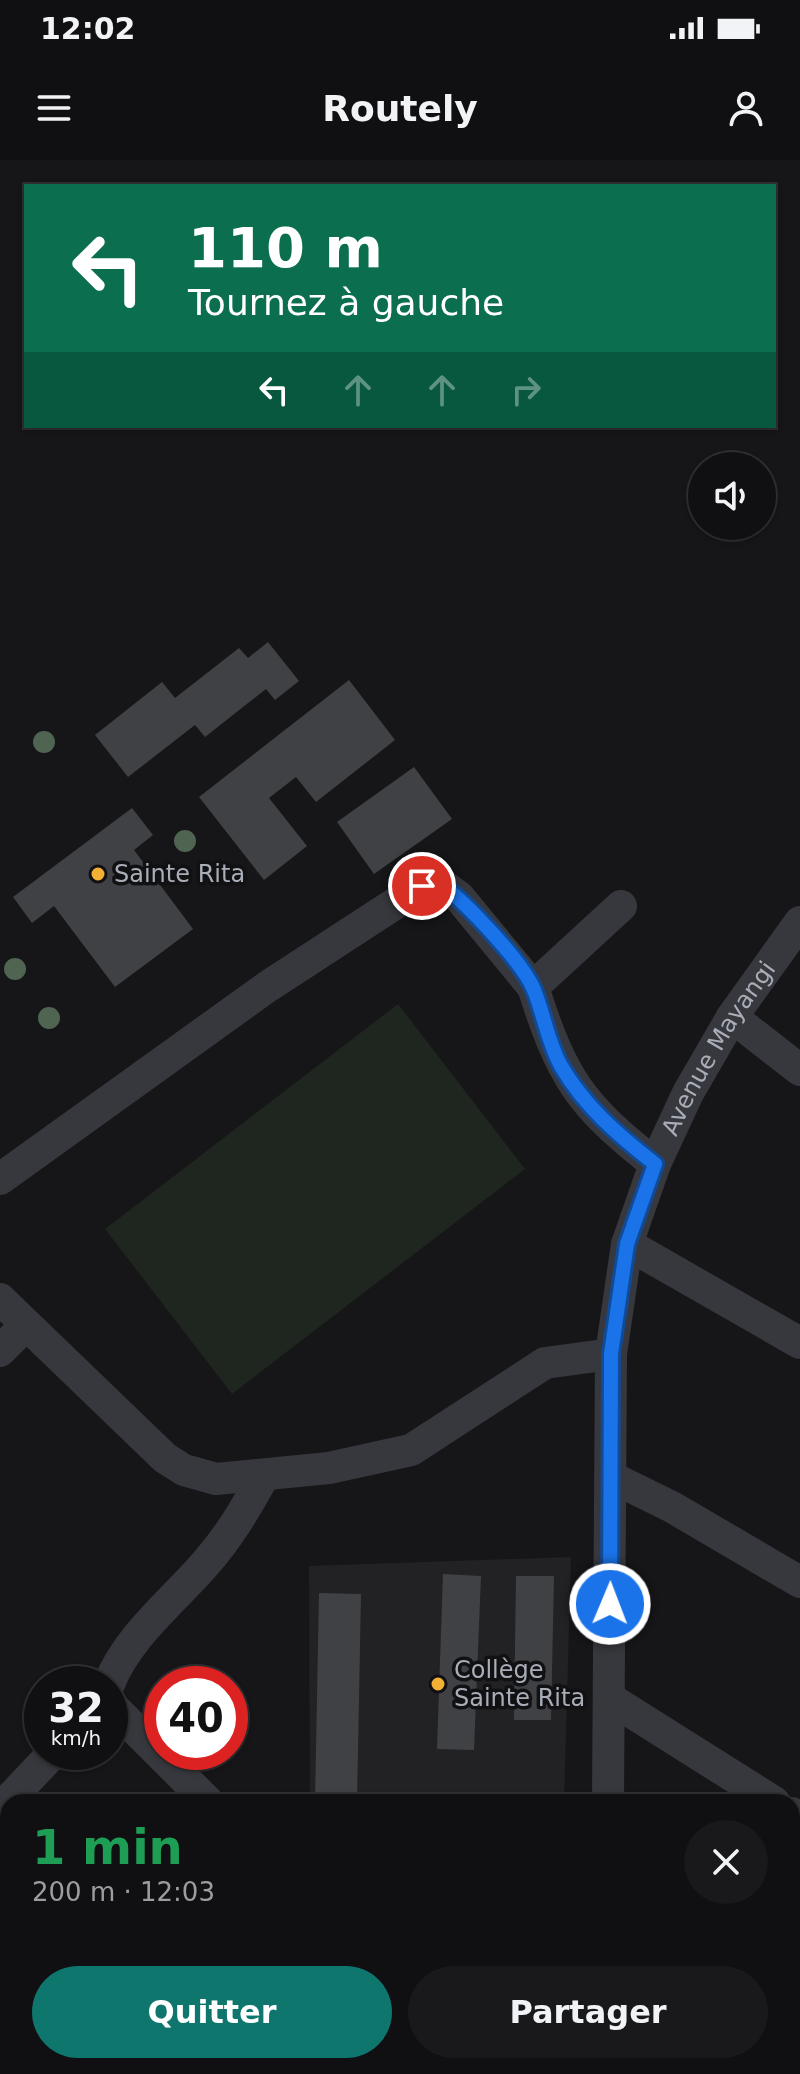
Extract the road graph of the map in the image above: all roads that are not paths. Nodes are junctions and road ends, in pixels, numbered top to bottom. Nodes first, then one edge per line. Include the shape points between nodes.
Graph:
1 (621, 906) dead end
2 (800, 922) edge
3 (533, 987) junction
4 (732, 1017) junction
5 (800, 1070) edge
6 (655, 1164) junction
7 (0, 1179) edge
8 (627, 1244) junction
9 (0, 1299) edge
10 (26, 1325) junction
11 (800, 1343) edge
12 (0, 1351) edge
13 (611, 1354) junction
14 (263, 1477) junction
15 (613, 1478) junction
16 (800, 1582) edge
17 (118, 1666) edge
18 (609, 1698) junction
19 (128, 1722) edge
20 (37, 1770) edge
21 (14, 1794) edge
22 (200, 1794) edge
23 (608, 1794) edge
24 (761, 1794) edge

1 - 3 street
2 - 4 street, Avenue Mayangi
3 - 6 street via 559,1063 576,1090 606,1125
3 - 7 street via 459,897 441,884 422,886 267,987
4 - 5 street
4 - 6 street, Avenue Mayangi
6 - 8 street, Avenue Mayangi
8 - 11 street
8 - 13 street, Avenue Mayangi
9 - 10 street
10 - 12 street
10 - 14 street via 155,1449 184,1470 216,1479
13 - 14 street via 545,1363 411,1450
13 - 15 street, Avenue Mayangi
14 - 17 street via 229,1536
15 - 16 street
15 - 18 street, Avenue Mayangi
18 - 23 street, Avenue Mayangi
18 - 24 street
19 - 22 street
20 - 21 street

